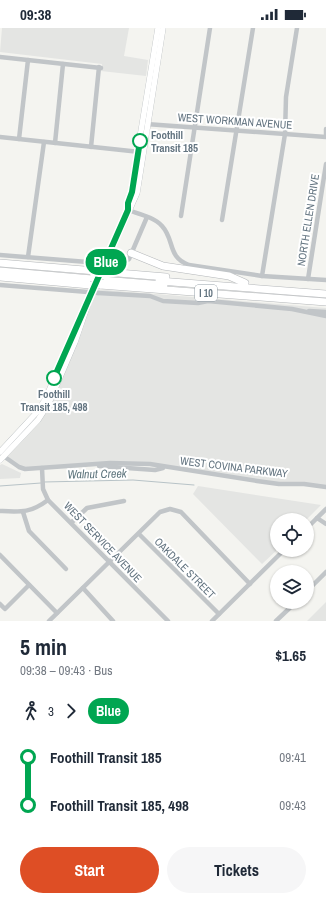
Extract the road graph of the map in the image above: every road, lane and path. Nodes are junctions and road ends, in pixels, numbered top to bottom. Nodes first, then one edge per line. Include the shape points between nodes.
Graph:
1 (158, 28) edge
2 (163, 28) edge
3 (210, 28) edge
4 (253, 28) edge
5 (297, 28) edge
6 (0, 57) edge
7 (28, 60) junction
8 (64, 64) junction
9 (145, 124) junction
10 (195, 127) junction
11 (326, 129) edge
12 (237, 130) junction
13 (285, 134) junction
14 (326, 136) edge
15 (0, 137) edge
16 (19, 139) junction
17 (44, 142) junction
18 (55, 143) junction
19 (91, 146) junction
20 (141, 152) junction
21 (326, 164) edge
22 (128, 210) junction
23 (181, 216) dead end
24 (147, 217) junction
25 (222, 220) dead end
26 (131, 254) junction
27 (0, 255) edge
28 (28, 257) junction
29 (0, 263) edge
30 (0, 268) edge
31 (0, 271) edge
32 (262, 276) junction
33 (0, 277) edge
34 (308, 279) junction
35 (326, 280) edge
36 (97, 281) junction
37 (245, 283) junction
38 (0, 284) edge
39 (326, 290) edge
40 (326, 294) edge
41 (326, 299) edge
42 (326, 302) edge
43 (305, 312) junction
44 (326, 312) edge
45 (326, 316) edge
46 (1, 455) edge
47 (145, 464) junction
48 (98, 466) junction
49 (164, 467) junction
50 (42, 468) junction
51 (118, 468) junction
52 (326, 487) edge
53 (48, 500) junction
54 (124, 501) dead end
55 (326, 509) edge
56 (0, 511) edge
57 (23, 512) junction
58 (317, 518) junction
59 (314, 521) edge
60 (72, 522) junction
61 (326, 524) edge
62 (139, 534) junction
63 (0, 554) edge
64 (277, 557) edge
65 (109, 563) junction
66 (66, 569) dead end
67 (326, 572) edge
68 (29, 584) junction
69 (250, 584) junction
70 (314, 584) edge
71 (82, 588) junction
72 (0, 604) edge
73 (289, 609) edge
74 (57, 613) junction
75 (219, 614) junction
76 (109, 617) junction
77 (49, 621) edge
78 (105, 621) edge
79 (113, 621) edge
80 (168, 621) edge
81 (212, 621) edge
82 (276, 621) edge

1 - 9 main road
2 - 9 main road
3 - 10 street
4 - 12 street
5 - 13 street via 286,97
6 - 7 street
7 - 8 street
7 - 16 street
8 - 18 street
8 - 19 street via 100,68
9 - 10 street, WEST WORKMAN AVENUE
9 - 20 main road
10 - 12 street, WEST WORKMAN AVENUE
10 - 23 street
11 - 14 street
12 - 13 street, WEST WORKMAN AVENUE
12 - 25 street
13 - 14 street, WEST WORKMAN AVENUE
13 - 32 street
15 - 16 street
16 - 17 street
17 - 18 street
17 - 28 street
18 - 19 street
19 - 20 street
20 - 22 main road via 137,193
21 - 34 street, NORTH ELLEN DRIVE
22 - 24 street
22 - 36 main road
24 - 26 street
24 - 32 street via 161,225 174,255 182,263
26 - 28 street, bridge via 124,263 110,264
26 - 37 highway via 163,266 229,276
27 - 28 street
29 - 36 highway, I 10
30 - 36 highway
31 - 36 highway
32 - 34 street
33 - 36 highway, I 10
34 - 35 street
36 - 37 highway, I 10
36 - 38 street
36 - 40 highway
36 - 41 highway
36 - 42 highway, I 10
36 - 43 street via 163,301 208,301
36 - 46 main road via 46,398
37 - 39 highway, I 10
43 - 44 street
43 - 45 street
46 - 50 street, WEST COVINA PARKWAY via 19,467
47 - 48 street, WEST COVINA PARKWAY via 110,463
47 - 49 street, WEST COVINA PARKWAY
47 - 51 street
48 - 50 street, WEST COVINA PARKWAY
48 - 51 street, WEST COVINA PARKWAY
49 - 51 street, WEST COVINA PARKWAY via 155,470
49 - 52 street, WEST COVINA PARKWAY via 272,483
50 - 53 street, WEST SERVICE AVENUE
53 - 57 street via 36,509
53 - 60 street, WEST SERVICE AVENUE
54 - 60 street via 88,508
55 - 58 street
56 - 57 street
57 - 66 street via 29,531
58 - 59 street
58 - 61 street
60 - 65 street, WEST SERVICE AVENUE
62 - 65 street
62 - 69 street via 160,512 181,512
62 - 75 street, OAKDALE STREET
63 - 68 street
64 - 69 street
65 - 71 street
65 - 80 street, WEST SERVICE AVENUE
67 - 70 street
68 - 72 street via 5,609
68 - 74 street
69 - 75 street
71 - 74 street
71 - 76 street
73 - 82 street
74 - 77 street
75 - 81 street
76 - 78 street
76 - 79 street

